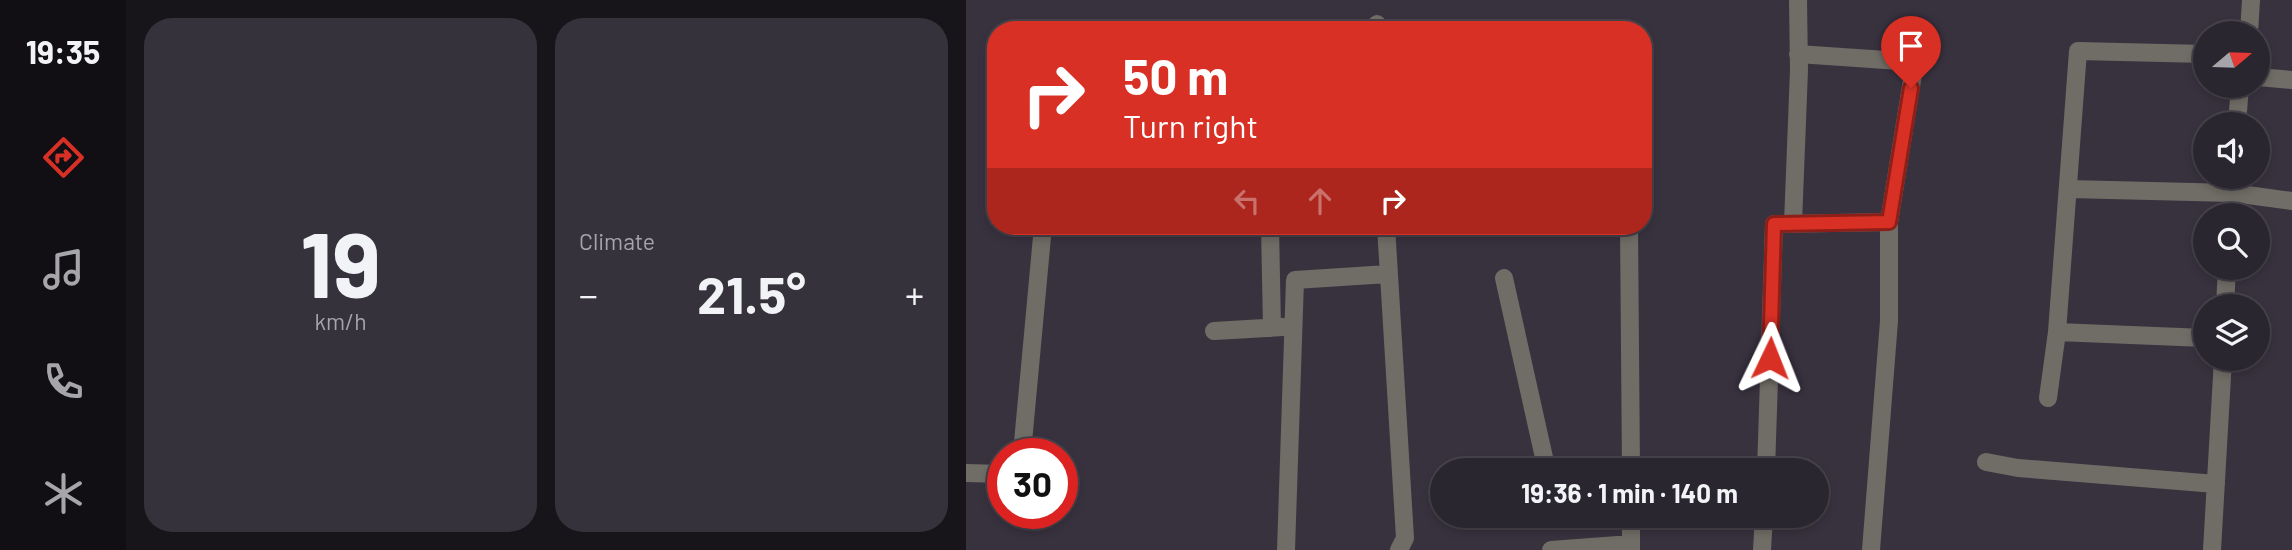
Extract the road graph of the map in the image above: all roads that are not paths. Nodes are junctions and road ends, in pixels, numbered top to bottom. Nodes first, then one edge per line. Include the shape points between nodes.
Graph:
1 (1798, 0) edge
2 (2250, 0) edge
3 (2249, 21) edge
4 (1798, 54) junction
5 (2193, 54) edge
6 (2270, 78) edge
7 (2292, 80) edge
8 (2193, 186) edge
9 (2248, 189) edge
10 (2068, 190) junction
11 (2292, 201) edge
12 (1889, 222) junction
13 (1793, 223) junction
14 (1041, 235) edge
15 (1270, 235) edge
16 (1386, 235) edge
17 (1629, 235) edge
18 (1388, 274) junction
19 (1504, 278) dead end
20 (1294, 327) junction
21 (1272, 328) junction
22 (1213, 331) dead end
23 (2057, 332) junction
24 (2193, 338) edge
25 (2222, 371) edge
26 (2048, 398) dead end
27 (1023, 438) edge
28 (1544, 458) edge
29 (1631, 458) edge
30 (1766, 458) edge
31 (1986, 462) dead end
32 (966, 473) edge
33 (987, 474) edge
34 (2216, 484) junction
35 (1631, 528) edge
36 (1763, 528) edge
37 (1631, 547) edge
38 (1286, 550) edge
39 (1399, 550) edge
40 (1551, 550) edge
41 (1762, 550) edge
42 (1871, 550) edge
43 (2213, 550) edge

1 - 4 street
2 - 3 street
4 - 12 street via 1915,62
4 - 13 street
5 - 10 street via 2078,51
6 - 7 street
8 - 10 street
9 - 11 street
10 - 23 street
12 - 13 street
12 - 42 street via 1889,321
13 - 30 street via 1774,224
14 - 27 street
15 - 21 street
16 - 18 street
17 - 29 street
18 - 20 street via 1295,280
18 - 39 street via 1405,538
19 - 28 street
20 - 21 street
20 - 38 street
21 - 22 street
23 - 24 street
23 - 26 street
25 - 34 street
31 - 34 street
32 - 33 street
34 - 43 street
35 - 37 street
36 - 41 street
37 - 40 street

